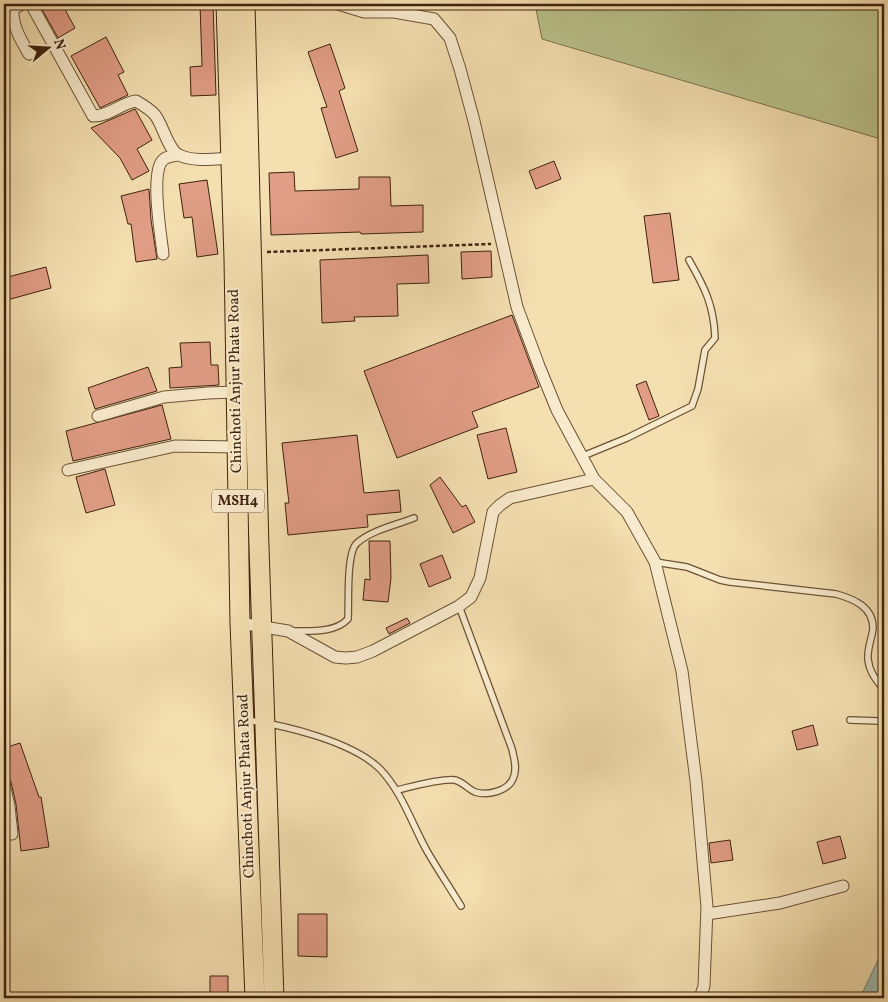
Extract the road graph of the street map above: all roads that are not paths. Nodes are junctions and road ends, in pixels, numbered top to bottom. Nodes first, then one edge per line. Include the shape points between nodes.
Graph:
1 (22, 4) edge
2 (31, 4) edge
3 (226, 4) edge
4 (245, 4) edge
5 (338, 4) edge
6 (28, 54) dead end
7 (178, 155) junction
8 (230, 158) junction
9 (163, 254) dead end
10 (689, 260) dead end
11 (236, 392) junction
12 (98, 416) dead end
13 (237, 447) junction
14 (583, 456) junction
15 (68, 470) dead end
16 (594, 479) junction
17 (414, 518) dead end
18 (655, 562) junction
19 (459, 606) junction
20 (240, 623) junction
21 (261, 627) junction
22 (288, 631) junction
23 (884, 690) edge
24 (244, 720) junction
25 (850, 720) dead end
26 (884, 720) edge
27 (264, 722) junction
28 (4, 784) edge
29 (397, 790) junction
30 (12, 834) dead end
31 (843, 886) dead end
32 (461, 906) dead end
33 (707, 914) junction
34 (255, 998) edge
35 (274, 998) edge
36 (700, 998) edge

1 - 6 street via 13,9 12,17
2 - 7 street via 94,116 136,101 155,115
3 - 8 main road, Chinchoti Anjur Phata Road / MSH4
4 - 21 main road, Chinchoti Anjur Phata Road / MSH4
5 - 14 street via 364,12 394,12 434,19 450,38 474,121 516,307 557,410
7 - 8 street via 201,159
7 - 9 street via 163,160 157,176
8 - 11 main road, Chinchoti Anjur Phata Road / MSH4
10 - 14 lane via 703,284 714,317 715,338 705,350 692,406
11 - 12 street via 164,397
11 - 13 main road, Chinchoti Anjur Phata Road / MSH4
13 - 15 street via 175,446
13 - 20 main road, Chinchoti Anjur Phata Road / MSH4
14 - 16 street
16 - 18 street via 627,512
16 - 19 street via 510,498 500,505 493,512 476,588 471,597
17 - 22 lane via 371,534 352,550 348,619 343,625 333,629
18 - 23 lane via 687,567 730,582 852,598 863,605 872,618 868,661 872,674
18 - 33 street via 682,671 696,781
19 - 22 street via 374,651 352,657 335,657
19 - 29 lane via 512,749 514,778 497,792 484,794 454,780
20 - 21 street
20 - 24 main road, Chinchoti Anjur Phata Road / MSH4
21 - 22 street
21 - 27 main road, Chinchoti Anjur Phata Road / MSH4
24 - 27 lane
24 - 34 main road, Chinchoti Anjur Phata Road / MSH4
25 - 26 lane
27 - 29 lane via 355,751 379,768
27 - 35 main road, Chinchoti Anjur Phata Road / MSH4
28 - 30 street
29 - 32 lane via 427,851
31 - 33 street via 780,902
33 - 36 street via 704,986

